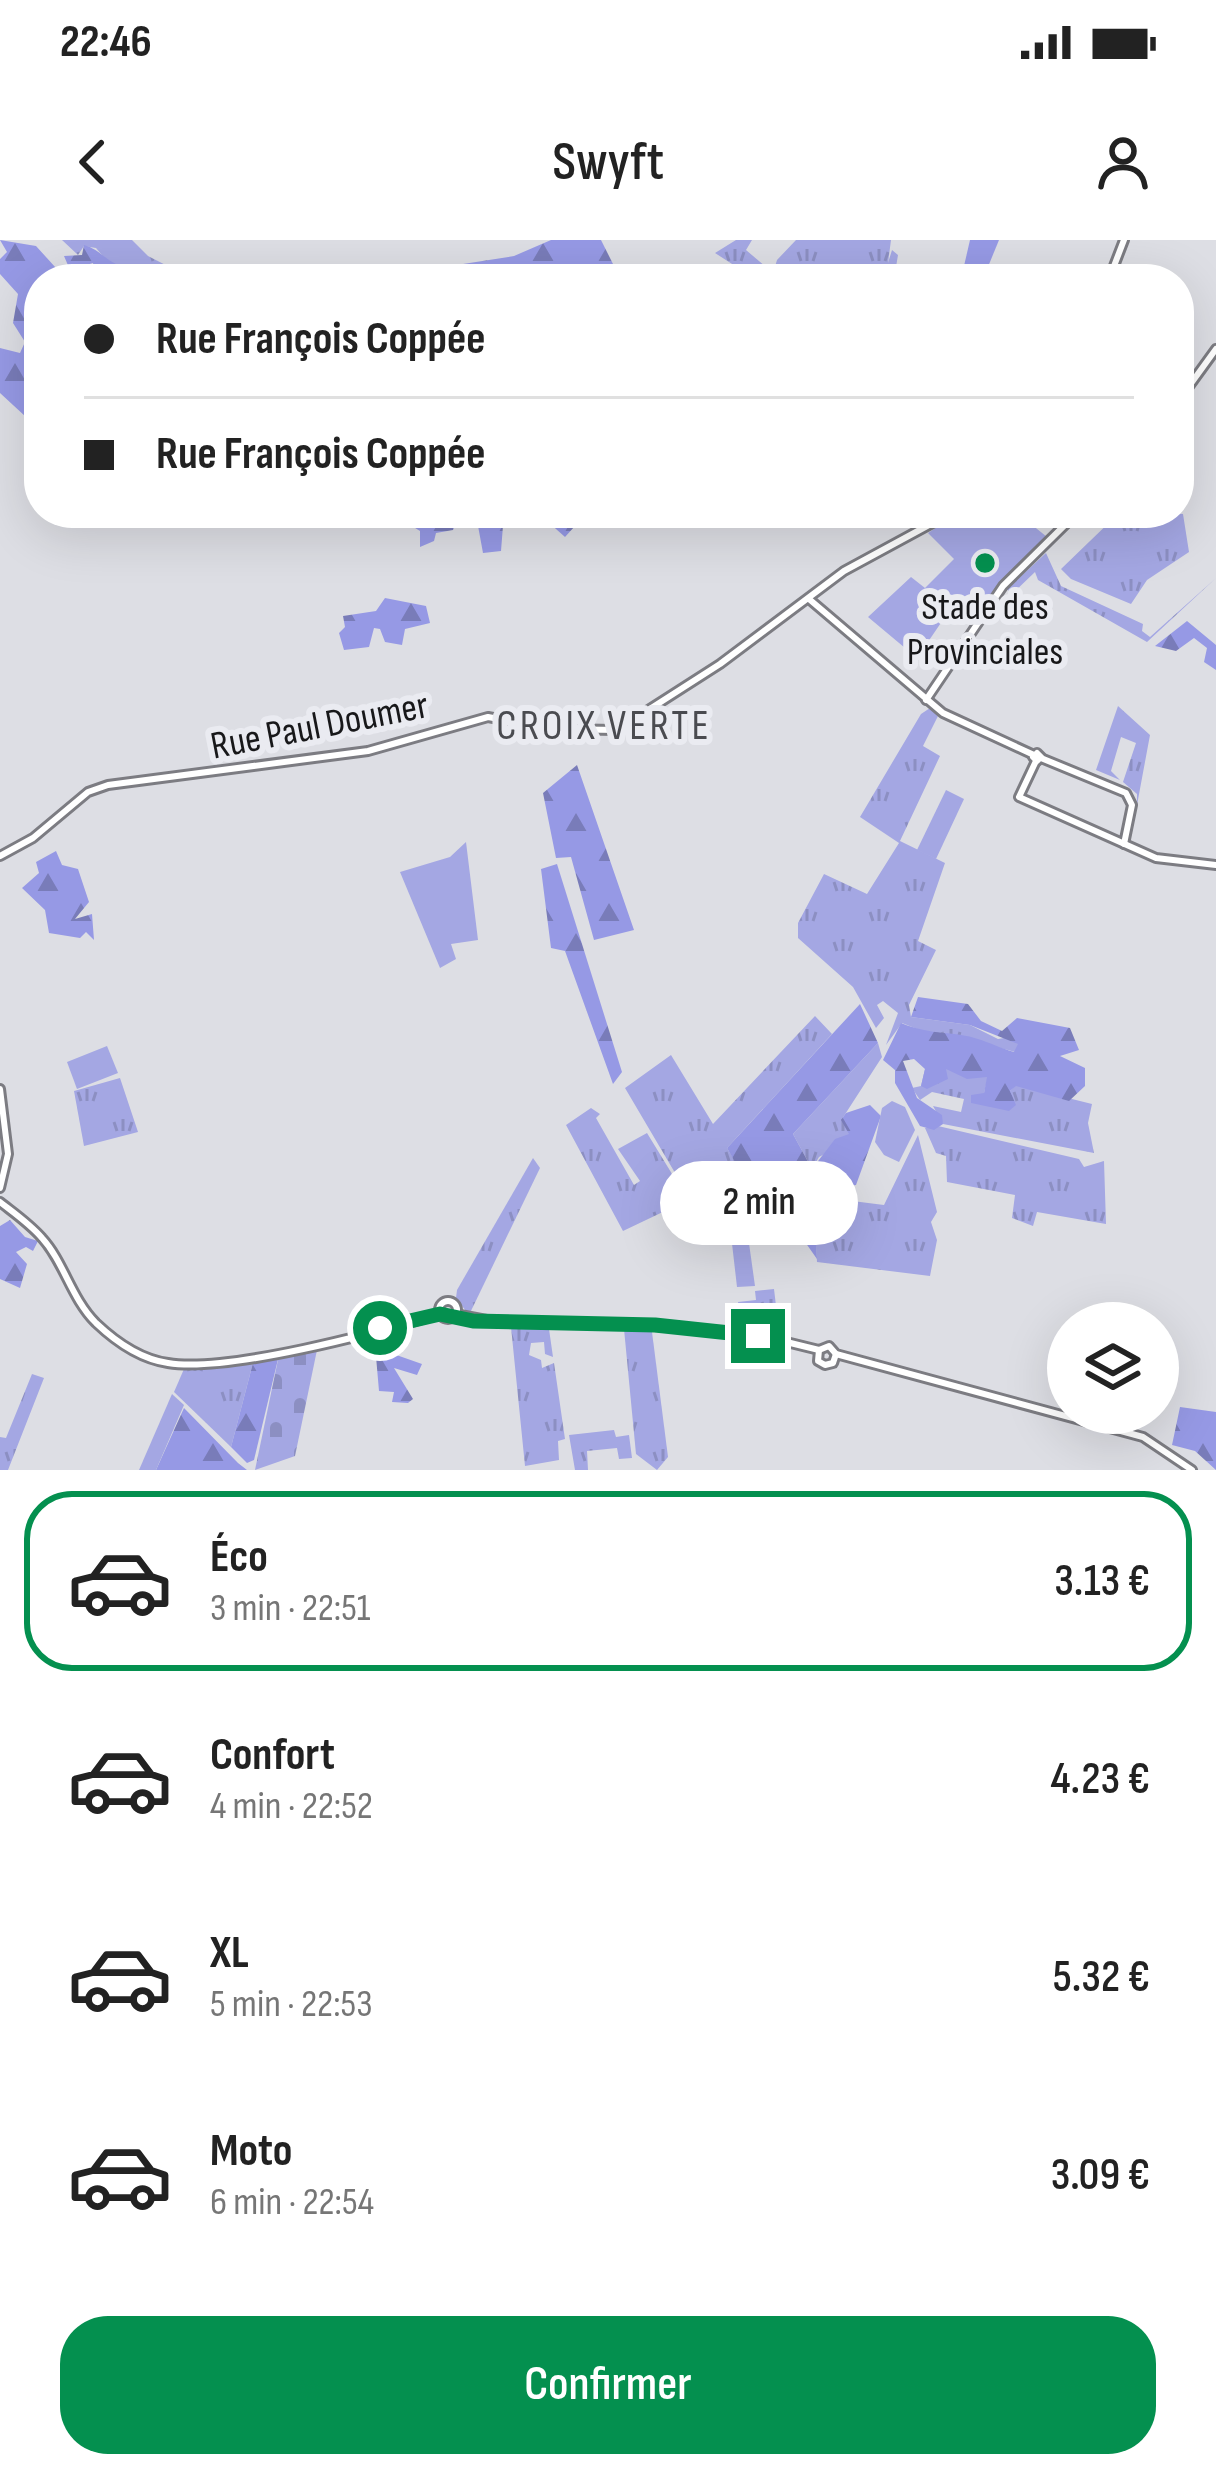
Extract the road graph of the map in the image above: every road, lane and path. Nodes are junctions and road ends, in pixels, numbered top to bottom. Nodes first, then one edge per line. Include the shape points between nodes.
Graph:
1 (1216, 349) edge
2 (1194, 379) edge
3 (923, 528) edge
4 (1063, 528) edge
5 (809, 599) junction
6 (926, 700) junction
7 (1037, 758) junction
8 (1124, 844) junction
9 (0, 856) edge
10 (1216, 866) edge
11 (0, 1089) edge
12 (0, 1188) edge
13 (0, 1202) edge
14 (440, 1314) junction
15 (455, 1314) junction
16 (819, 1350) junction
17 (836, 1354) junction
18 (1192, 1470) edge

1 - 2 street
3 - 5 street, Rue Paul Doumer
4 - 6 street via 996,595
5 - 6 street
5 - 9 street, Rue Paul Doumer via 617,730 488,717 368,751 108,785
6 - 7 street
7 - 8 street via 1126,794 1132,805
7 - 8 street via 1019,797
8 - 10 street via 1164,860
11 - 12 street via 8,1154
13 - 14 street via 45,1240 92,1319 154,1360 193,1364 273,1353
14 - 15 street
14 - 15 street via 447,1302
15 - 16 street via 662,1326
16 - 17 street via 829,1346
16 - 17 street via 825,1365
17 - 18 street via 1143,1437

